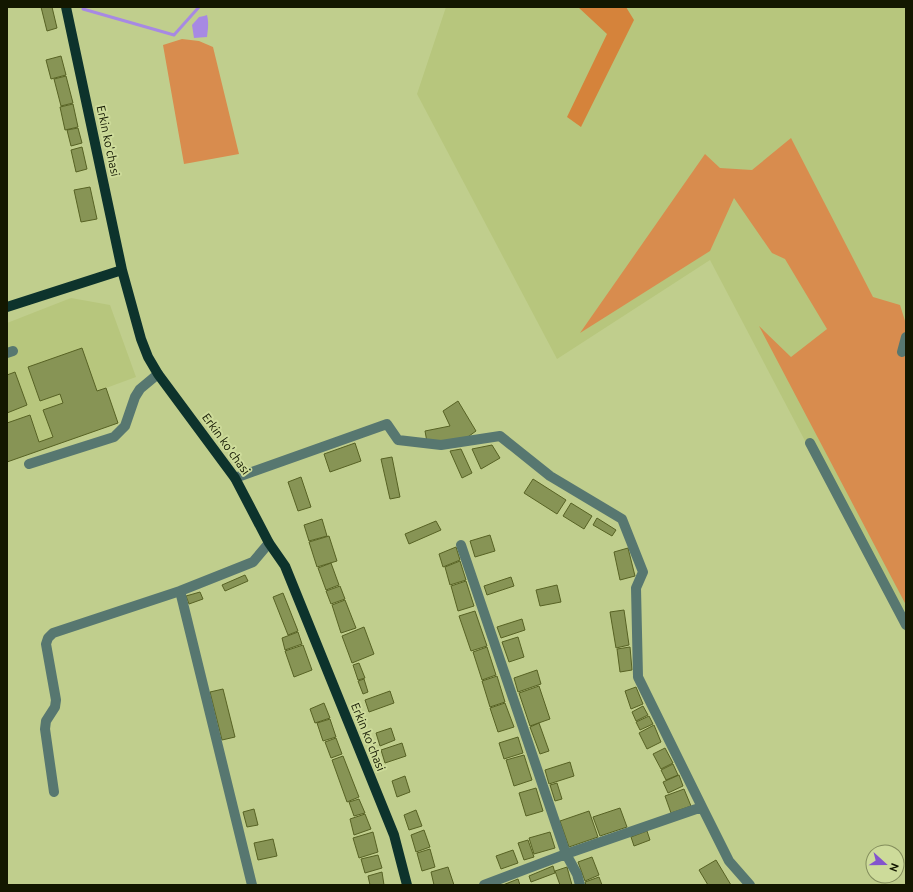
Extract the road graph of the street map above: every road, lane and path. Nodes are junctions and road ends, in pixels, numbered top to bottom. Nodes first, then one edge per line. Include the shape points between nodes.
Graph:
1 (66, 7) edge
2 (122, 270) junction
3 (7, 308) edge
4 (906, 337) edge
5 (902, 352) dead end
6 (158, 374) junction
7 (810, 443) dead end
8 (29, 464) dead end
9 (235, 478) junction
10 (269, 543) junction
11 (461, 545) dead end
12 (180, 591) junction
13 (906, 625) edge
14 (54, 792) dead end
15 (702, 807) junction
16 (566, 854) junction
17 (252, 885) edge
18 (407, 885) edge
19 (484, 885) edge
20 (580, 885) edge
21 (750, 885) edge

1 - 2 main road, Erkin ko'chasi
2 - 3 main road
2 - 6 main road, Erkin ko'chasi via 141,339
4 - 5 street
6 - 8 street via 140,389 125,426 114,437
6 - 9 main road, Erkin ko'chasi
7 - 13 street
9 - 10 main road, Erkin ko'chasi
9 - 15 street via 387,424 398,440 441,445 500,436 550,476 622,519 643,572 636,588 638,677
10 - 12 street via 253,562
10 - 18 main road, Erkin ko'chasi via 285,566 394,835
11 - 16 street
12 - 14 street via 53,633 48,638 46,644 56,700 44,729
12 - 17 street
15 - 16 street
15 - 21 street via 729,861
16 - 19 street
16 - 20 street

